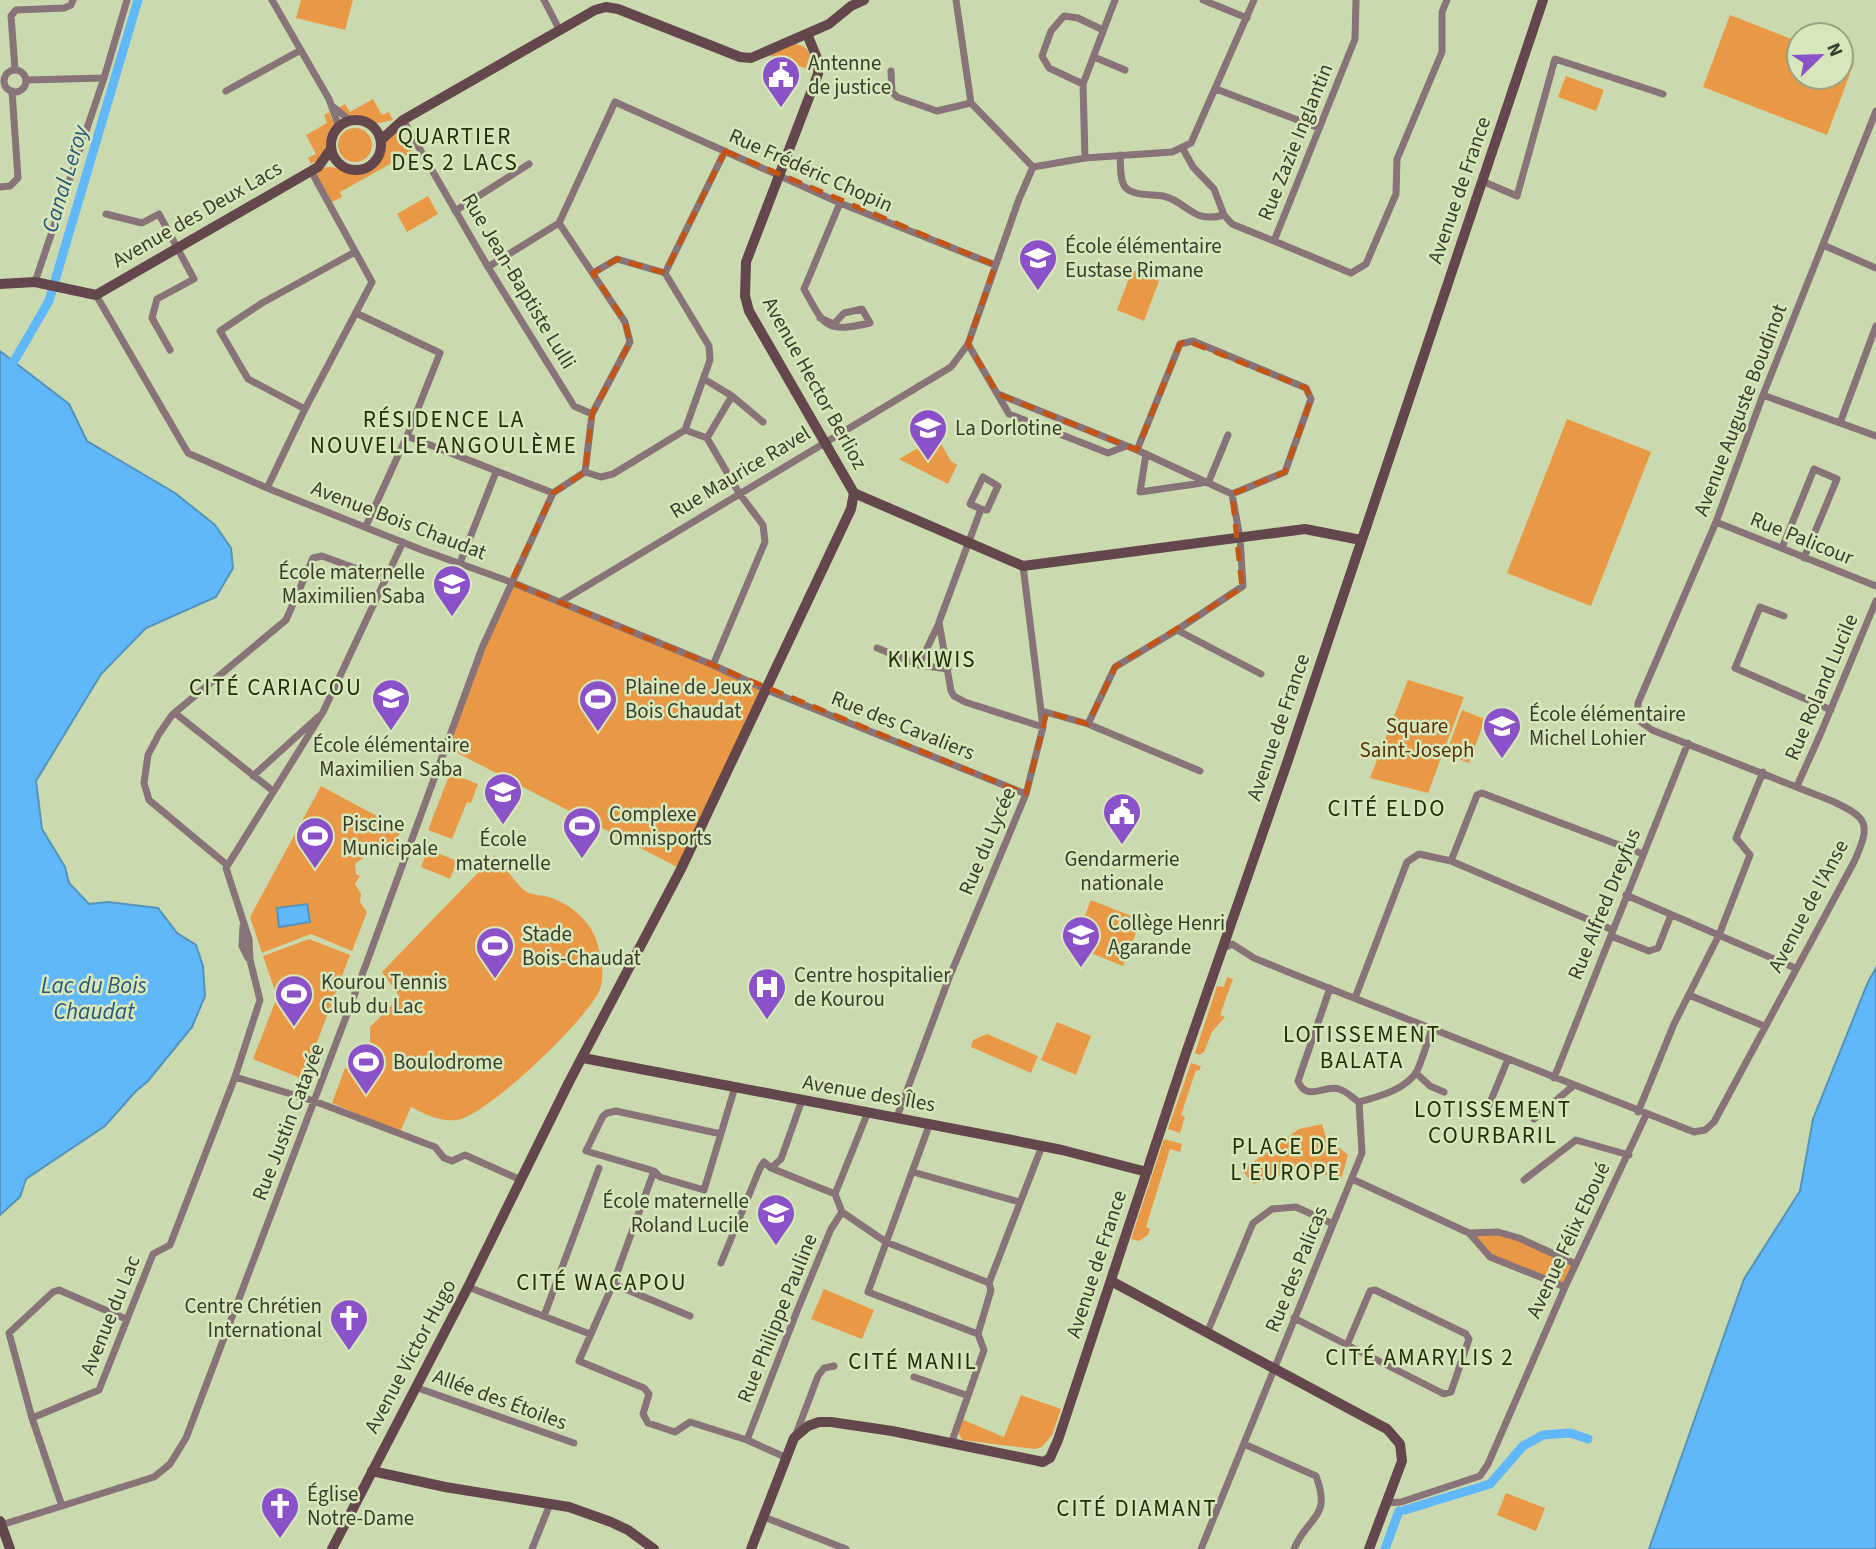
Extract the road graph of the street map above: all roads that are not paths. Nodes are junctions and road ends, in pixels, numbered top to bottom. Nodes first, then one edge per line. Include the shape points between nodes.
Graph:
1 (73, 0) edge
2 (127, 0) edge
3 (272, 0) edge
4 (544, 0) edge
5 (864, 0) edge
6 (956, 0) edge
7 (1115, 0) edge
8 (1203, 0) edge
9 (1254, 0) edge
10 (1356, 0) edge
11 (1447, 0) edge
12 (1543, 0) edge
13 (1247, 18) junction
14 (559, 29) junction
15 (1103, 30) junction
16 (807, 34) junction
17 (301, 50) junction
18 (1094, 57) junction
19 (15, 69) junction
20 (1125, 70) dead end
21 (891, 71) dead end
22 (104, 78) junction
23 (26, 80) junction
24 (1083, 85) junction
25 (1216, 89) junction
26 (12, 91) junction
27 (226, 92) dead end
28 (1663, 94) dead end
29 (971, 103) junction
30 (332, 105) junction
31 (1876, 111) edge
32 (403, 120) junction
33 (351, 121) junction
34 (339, 127) junction
35 (1318, 128) junction
36 (375, 129) junction
37 (381, 140) junction
38 (331, 149) junction
39 (1183, 149) junction
40 (725, 151) junction
41 (1120, 155) junction
42 (1085, 158) junction
43 (340, 164) junction
44 (529, 164) dead end
45 (1033, 167) junction
46 (314, 169) junction
47 (780, 175) junction
48 (1482, 181) junction
49 (0, 187) edge
50 (841, 203) junction
51 (456, 211) junction
52 (106, 214) dead end
53 (1224, 215) junction
54 (559, 223) junction
55 (1273, 241) junction
56 (1823, 245) junction
57 (178, 249) junction
58 (355, 252) junction
59 (995, 265) junction
60 (488, 267) junction
61 (1876, 268) edge
62 (665, 272) junction
63 (593, 273) junction
64 (34, 282) junction
65 (0, 284) edge
66 (96, 295) junction
67 (356, 313) junction
68 (820, 318) junction
69 (1876, 326) edge
70 (968, 344) junction
71 (170, 350) dead end
72 (704, 379) junction
73 (998, 394) junction
74 (1763, 395) junction
75 (732, 396) junction
76 (305, 409) junction
77 (592, 414) junction
78 (762, 422) dead end
79 (1840, 423) junction
80 (685, 430) junction
81 (1228, 435) dead end
82 (407, 436) junction
83 (1876, 436) edge
84 (707, 438) junction
85 (825, 440) junction
86 (1126, 446) junction
87 (1137, 450) junction
88 (1146, 454) junction
89 (496, 472) junction
90 (586, 472) junction
91 (1209, 481) junction
92 (267, 488) junction
93 (553, 493) junction
94 (739, 493) junction
95 (854, 494) junction
96 (1231, 494) junction
97 (981, 509) junction
98 (1716, 522) junction
99 (366, 526) junction
100 (1240, 538) junction
101 (1361, 540) junction
102 (403, 542) junction
103 (967, 542) junction
104 (1782, 548) junction
105 (1804, 558) junction
106 (460, 563) junction
107 (1023, 566) junction
108 (385, 579) junction
109 (511, 582) junction
110 (1876, 586) edge
111 (1876, 601) edge
112 (560, 603) junction
113 (1784, 616) dead end
114 (939, 622) junction
115 (1177, 630) junction
116 (877, 648) dead end
117 (919, 664) junction
118 (713, 665) junction
119 (948, 669) junction
120 (1261, 674) dead end
121 (767, 690) junction
122 (1831, 710) junction
123 (1042, 711) junction
124 (323, 712) junction
125 (175, 713) junction
126 (1638, 720) joint
127 (1088, 724) junction
128 (1043, 727) junction
129 (1688, 743) junction
130 (1200, 771) dead end
131 (1763, 772) junction
132 (253, 776) junction
133 (1797, 786) junction
134 (273, 792) junction
135 (1026, 794) junction
136 (1643, 854) junction
137 (1451, 861) junction
138 (227, 865) junction
139 (1626, 895) junction
140 (1671, 915) junction
141 (1612, 933) junction
142 (1719, 935) junction
143 (1227, 943) junction
144 (1795, 968) junction
145 (1330, 989) junction
146 (1689, 995) junction
147 (1355, 998) junction
148 (1764, 1026) junction
149 (1432, 1029) junction
150 (583, 1058) junction
151 (1508, 1059) junction
152 (1416, 1073) junction
153 (235, 1077) junction
154 (1554, 1078) junction
155 (1573, 1086) junction
156 (735, 1087) junction
157 (1444, 1092) dead end
158 (802, 1100) junction
159 (314, 1101) junction
160 (1359, 1102) junction
161 (1488, 1110) dead end
162 (869, 1112) junction
163 (1642, 1113) junction
164 (897, 1117) junction
165 (1534, 1119) dead end
166 (930, 1123) junction
167 (721, 1134) junction
168 (1042, 1146) junction
169 (1629, 1155) junction
170 (599, 1168) dead end
171 (771, 1168) junction
172 (654, 1171) junction
173 (913, 1172) junction
174 (1147, 1172) junction
175 (1352, 1178) junction
176 (521, 1180) junction
177 (1524, 1180) dead end
178 (835, 1194) junction
179 (1019, 1202) junction
180 (842, 1212) junction
181 (1334, 1224) junction
182 (1468, 1233) junction
183 (886, 1242) junction
184 (721, 1264) dead end
185 (1576, 1264) junction
186 (1111, 1281) junction
187 (989, 1283) junction
188 (612, 1284) junction
189 (468, 1287) junction
190 (1565, 1287) junction
191 (544, 1316) junction
192 (690, 1316) dead end
193 (1294, 1318) junction
194 (126, 1319) junction
195 (1207, 1333) junction
196 (590, 1334) junction
197 (978, 1334) junction
198 (1347, 1345) junction
199 (834, 1366) dead end
200 (1275, 1367) junction
201 (914, 1377) dead end
202 (415, 1387) junction
203 (966, 1395) junction
204 (32, 1418) junction
205 (794, 1438) junction
206 (747, 1440) junction
207 (574, 1443) dead end
208 (951, 1444) junction
209 (1244, 1444) junction
210 (788, 1458) junction
211 (372, 1471) junction
212 (1385, 1503) junction
213 (550, 1504) junction
214 (62, 1506) junction
215 (764, 1517) junction
216 (1, 1523) edge
217 (10, 1549) edge
218 (332, 1549) edge
219 (532, 1549) edge
220 (654, 1549) edge
221 (751, 1549) edge
222 (846, 1549) edge
223 (1201, 1549) edge
224 (1294, 1549) edge
225 (1369, 1549) edge

1 - 19 street via 64,8 16,10 11,16
2 - 22 street
3 - 17 street
4 - 14 street
5 - 16 street
6 - 29 street
7 - 15 street
8 - 13 street
9 - 13 street
10 - 35 street, Rue Zazie Inglantin via 1355,39
11 - 55 street via 1442,12 1442,52 1397,159 1396,194 1366,264 1351,273
12 - 48 street, Avenue de France
13 - 25 street
14 - 16 street via 606,7 751,58
14 - 32 street
15 - 18 street
15 - 24 street via 1063,16 1051,31 1042,56 1049,68
16 - 47 street, Avenue Hector Berlioz via 819,63 818,74
17 - 27 street
17 - 30 street
18 - 20 street
18 - 24 street
19 - 23 street
19 - 26 street via 4,78 6,88
21 - 29 street via 892,92 897,97 937,111
22 - 23 street
22 - 64 street
23 - 26 street via 20,90
24 - 42 street
25 - 35 street
25 - 39 street via 1196,137
26 - 49 street via 18,178 10,186
28 - 48 street via 1555,59 1517,196
29 - 45 street
30 - 33 street
30 - 34 street
31 - 56 street, Avenue Auguste Boudinot
32 - 36 street
32 - 37 street
32 - 51 street, Rue Jean-Baptiste Lulli
33 - 34 street
33 - 36 street via 364,121
34 - 38 street
35 - 55 street, Rue Zazie Inglantin
36 - 37 street
37 - 43 street via 379,156 369,167 354,171
38 - 43 street
38 - 46 street, Avenue des Deux Lacs
39 - 41 street
39 - 53 street via 1214,189
40 - 47 street, Rue Frédéric Chopin
40 - 54 street, Rue Frédéric Chopin via 615,102
40 - 62 street
41 - 42 street
41 - 53 street via 1126,188 1167,196 1210,219
42 - 45 street
43 - 46 street, Avenue des Deux Lacs
44 - 51 street
45 - 59 street
46 - 57 street, Avenue des Deux Lacs
46 - 58 street
47 - 50 street, Rue Frédéric Chopin
47 - 85 street, Avenue Hector Berlioz via 746,262 745,296 749,311
48 - 101 street, Avenue de France
50 - 59 street, Rue Frédéric Chopin
50 - 68 street via 804,289
51 - 60 street, Rue Jean-Baptiste Lulli
52 - 57 street via 142,223 159,214
53 - 55 street, Rue Zazie Inglantin via 1232,224
54 - 60 street
54 - 63 street
56 - 61 street
56 - 74 street, Avenue Auguste Boudinot
57 - 66 street, Avenue des Deux Lacs
57 - 71 street via 194,279 157,299 152,318
58 - 67 street via 372,282
58 - 76 street via 220,331 248,379
59 - 70 street
60 - 77 street, Rue Jean-Baptiste Lulli via 574,406
62 - 63 street via 617,259
62 - 72 street via 709,346
63 - 77 street via 625,322 630,342
64 - 65 street
64 - 66 street
66 - 92 street, Avenue Bois Chaudat via 188,453
67 - 76 street
67 - 82 street via 440,353
68 - 68 street via 831,327 870,323 862,309 844,313 834,324
69 - 79 street
70 - 73 street
70 - 85 street, Rue Maurice Ravel via 951,366
72 - 75 street
72 - 80 street
73 - 86 street
73 - 86 street via 1009,414 1108,453
74 - 79 street
74 - 98 street, Avenue Auguste Boudinot
75 - 78 street
75 - 84 street
76 - 92 street
77 - 90 street
79 - 83 street
80 - 84 street
80 - 90 street via 613,474 601,477
81 - 91 street
82 - 89 street
82 - 99 street
84 - 94 street
85 - 94 street, Rue Maurice Ravel
85 - 95 street, Avenue Hector Berlioz
86 - 87 street
87 - 88 street
87 - 96 street via 1180,344 1187,341 1306,388 1311,399 1285,472
88 - 91 street
88 - 91 street via 1140,492
89 - 93 street
89 - 106 street
90 - 93 street
91 - 96 street
92 - 99 street, Avenue Bois Chaudat
93 - 109 street, Rue Justin Catayée
94 - 112 street, Rue Maurice Ravel
94 - 118 street via 763,525 765,542
95 - 103 street, Avenue Hector Berlioz
95 - 121 street, Avenue Victor Hugo
96 - 100 street
97 - 97 street via 971,503 983,477 998,486 987,510
97 - 103 street
98 - 104 street, Rue Palicour
98 - 126 street, Avenue Auguste Boudinot via 1638,703
99 - 102 street, Avenue Bois Chaudat
100 - 101 street via 1305,529
100 - 107 street
100 - 115 street via 1243,586
101 - 143 street, Avenue de France
102 - 106 street, Avenue Bois Chaudat
102 - 108 street
103 - 107 street, Avenue Hector Berlioz
103 - 114 street
104 - 105 street, Rue Palicour
104 - 105 street via 1814,469 1837,479
105 - 110 street, Rue Palicour
106 - 109 street, Avenue Bois Chaudat
107 - 123 street, Rue du Lycée
108 - 124 street
108 - 125 street via 315,557 286,620
109 - 112 street, Avenue Bois Chaudat
109 - 159 street, Rue Justin Catayée via 454,719
111 - 122 street, Rue Roland Lucile
112 - 118 street, Avenue Bois Chaudat
113 - 122 street via 1759,607 1735,668
114 - 117 street
114 - 119 street
115 - 120 street
115 - 127 street via 1115,667
116 - 117 street
117 - 119 street
118 - 121 street, Avenue Bois Chaudat
119 - 128 street via 954,696
121 - 135 street, Rue des Cavaliers
121 - 150 street, Avenue Victor Hugo
122 - 133 street, Rue Roland Lucile
123 - 127 street
123 - 128 street, Rue du Lycée
124 - 132 street
124 - 134 street
125 - 132 street
125 - 138 street via 148,755 145,792
126 - 129 street, Avenue de l'Anse
127 - 130 street
128 - 135 street, Rue du Lycée
129 - 131 street, Avenue de l'Anse
129 - 136 street, Rue Alfred Dreyfus
131 - 133 street, Avenue de l'Anse
131 - 142 street, Avenue Félix Eboué via 1737,838 1749,855
132 - 134 street
133 - 144 street, Avenue de l'Anse via 1859,815 1864,838
134 - 138 street
135 - 164 street, Rue du Lycée
136 - 137 street via 1480,793
136 - 139 street, Rue Alfred Dreyfus
137 - 141 street
137 - 147 street via 1419,854 1407,862
138 - 153 street, Avenue du Lac via 243,925 242,946 260,1000
139 - 140 street
139 - 141 street, Rue Alfred Dreyfus
140 - 141 street via 1654,951
140 - 142 street
141 - 154 street, Rue Alfred Dreyfus
142 - 144 street
142 - 146 street, Avenue Félix Eboué
143 - 145 street, Avenue de l'Anse
143 - 174 street, Avenue de France
144 - 148 street, Avenue de l'Anse
145 - 147 street, Avenue de l'Anse
145 - 160 street via 1298,1081 1306,1091 1340,1089
146 - 148 street
146 - 163 street, Avenue Félix Eboué
147 - 149 street, Avenue de l'Anse
148 - 163 street, Avenue de l'Anse via 1714,1122 1705,1129 1694,1132
149 - 151 street, Avenue de l'Anse
149 - 152 street
150 - 156 street, Avenue des Îles
150 - 176 street, Avenue Victor Hugo
151 - 154 street, Avenue de l'Anse
151 - 161 street
152 - 157 street
152 - 160 street via 1383,1095
153 - 159 street
153 - 194 street, Avenue du Lac via 170,1245 153,1254
154 - 155 street, Avenue de l'Anse
155 - 163 street, Avenue de l'Anse
155 - 165 street
156 - 158 street, Avenue des Îles
156 - 167 street
158 - 162 street, Avenue des Îles
158 - 171 street via 781,1159
159 - 176 street via 435,1147 444,1158 452,1161 465,1155
159 - 214 street, Rue Justin Catayée via 180,1450 155,1477
160 - 175 street, Rue des Palicas via 1362,1153
162 - 164 street, Avenue des Îles
162 - 178 street
163 - 169 street, Avenue Félix Eboué
164 - 166 street, Avenue des Îles
166 - 168 street, Avenue des Îles
166 - 173 street
167 - 172 street via 704,1190
167 - 172 street via 615,1111 603,1116 586,1151
168 - 174 street, Avenue des Îles
168 - 179 street
169 - 177 street via 1576,1140
169 - 185 street, Avenue Félix Eboué
170 - 191 street
171 - 178 street
171 - 184 street via 764,1162 760,1168
172 - 188 street
173 - 179 street
173 - 183 street
174 - 186 street, Avenue de France
175 - 181 street, Rue des Palicas
175 - 182 street
176 - 189 street, Avenue Victor Hugo
178 - 180 street
179 - 187 street
180 - 183 street
180 - 206 street, Rue Philippe Pauline via 831,1229
181 - 193 street, Rue des Palicas
181 - 195 street via 1296,1207 1272,1209 1253,1223
182 - 185 street via 1498,1232 1519,1238
182 - 190 street via 1490,1257
183 - 187 street
183 - 197 street via 868,1292
185 - 190 street, Avenue Félix Eboué
186 - 195 street
186 - 208 street, Avenue de France via 1049,1458 1043,1462
187 - 197 street
188 - 192 street
188 - 196 street
189 - 191 street
189 - 202 street, Avenue Victor Hugo
190 - 212 street, Avenue Félix Eboué via 1480,1476
191 - 196 street
193 - 198 street
193 - 200 street, Rue des Palicas
194 - 204 street, Avenue du Lac via 99,1390
194 - 204 street via 59,1290 9,1332
195 - 200 street
196 - 206 street via 579,1362 644,1388 649,1394 643,1414 648,1423 675,1432 690,1422
197 - 203 street via 984,1350
198 - 198 street via 1444,1394 1451,1392 1469,1339 1375,1290 1370,1291
199 - 205 street via 824,1368 818,1376
200 - 209 street, Rue des Palicas
200 - 212 street via 1387,1429 1400,1444 1402,1461
201 - 203 street
202 - 207 street, Allée des Étoiles
202 - 211 street, Avenue Victor Hugo
203 - 208 street
204 - 214 street
205 - 208 street via 808,1426 831,1422
205 - 210 street
206 - 210 street
209 - 223 street, Rue des Palicas
209 - 224 street via 1316,1476 1323,1495 1321,1509
210 - 215 street
211 - 213 street
211 - 218 street, Avenue Victor Hugo
212 - 225 street
213 - 219 street
213 - 220 street via 611,1521
214 - 216 street, Rue Justin Catayée
215 - 221 street
215 - 222 street
216 - 217 street

